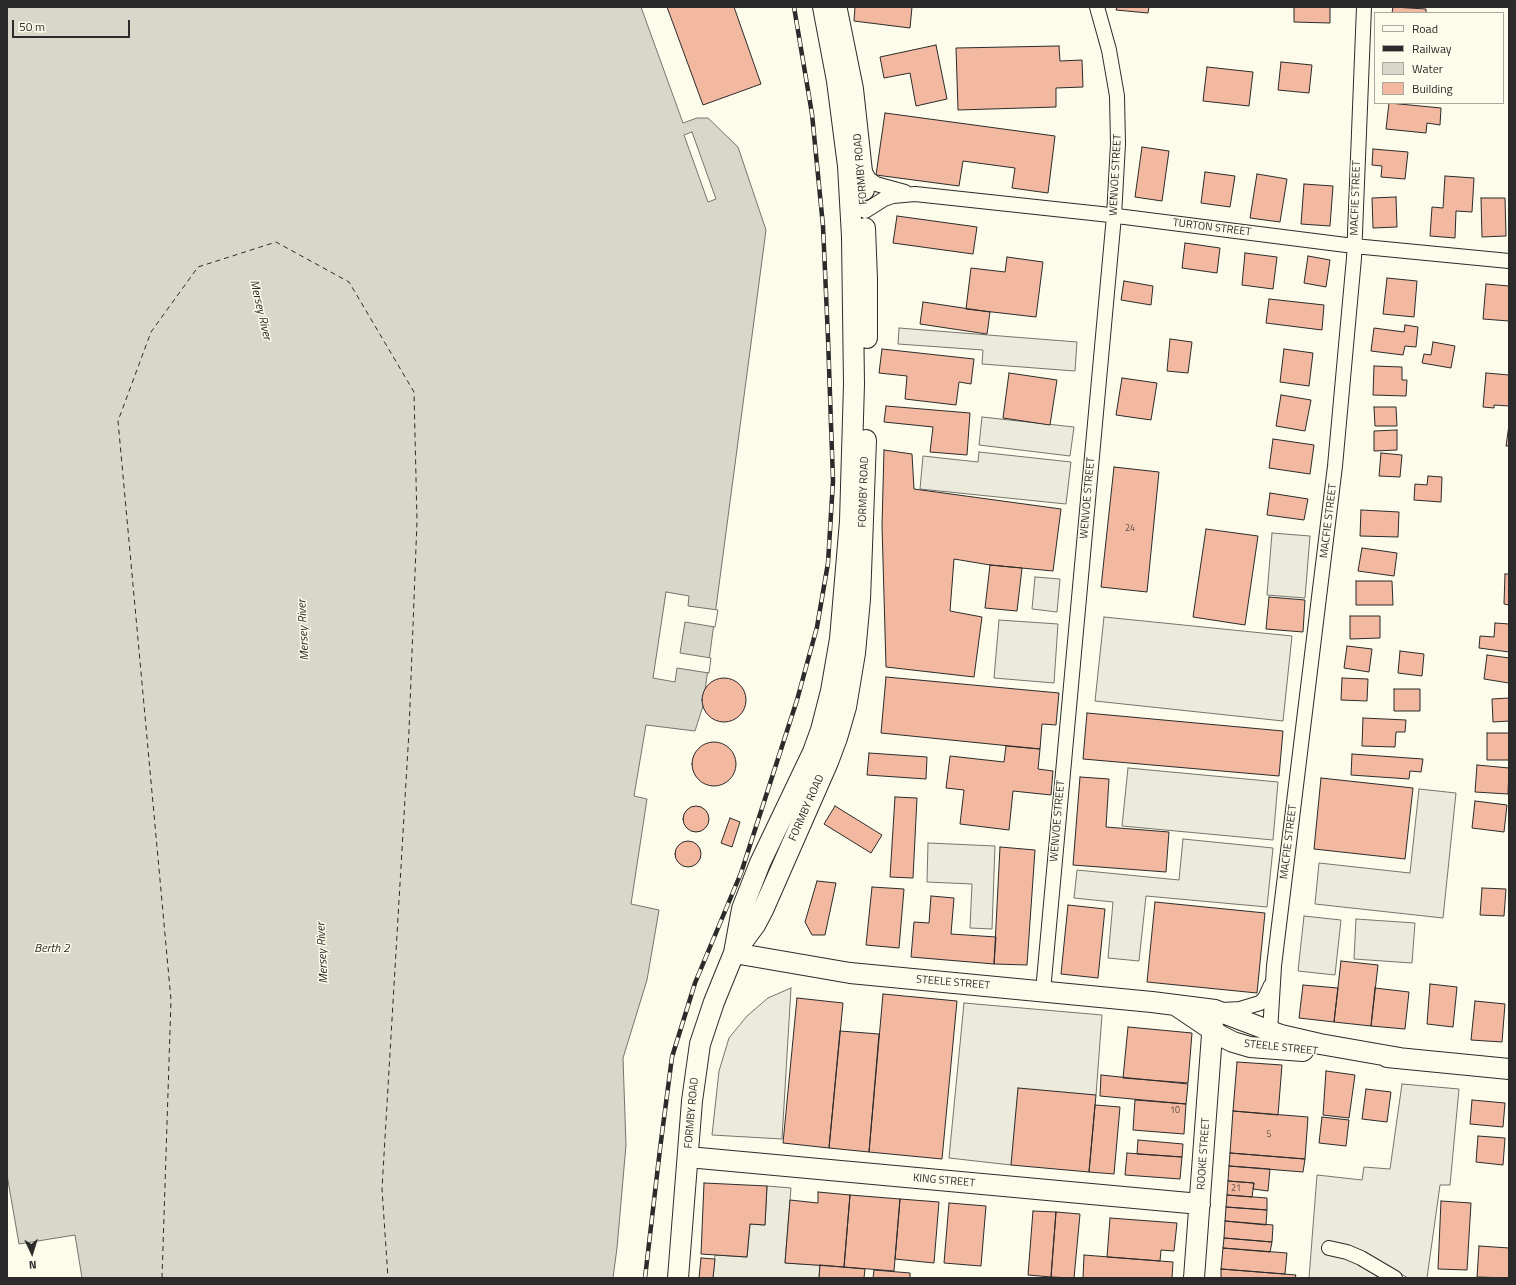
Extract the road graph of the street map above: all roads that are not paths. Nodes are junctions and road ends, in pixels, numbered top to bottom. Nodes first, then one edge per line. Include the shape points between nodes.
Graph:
1 (823, 7) edge
2 (836, 7) edge
3 (1097, 7) edge
4 (1364, 7) edge
5 (862, 161) junction
6 (915, 194) junction
7 (865, 211) junction
8 (1114, 216) junction
9 (1354, 246) junction
10 (1509, 261) edge
11 (734, 953) junction
12 (1273, 977) junction
13 (1043, 991) junction
14 (1173, 1004) junction
15 (1216, 1010) junction
16 (1212, 1030) junction
17 (1270, 1032) junction
18 (1400, 1058) junction
19 (1509, 1069) edge
20 (688, 1157) junction
21 (1200, 1204) junction
22 (1329, 1248) dead end
23 (678, 1278) edge
24 (1194, 1278) edge
25 (1395, 1278) edge

1 - 11 main road, FORMBY ROAD via 837,81 848,166 852,237 854,384 850,521 840,639 821,730 760,863 742,909
2 - 5 main road, FORMBY ROAD via 853,89
3 - 8 street, WENVOE STREET via 1109,50 1117,96 1118,144
4 - 9 street, MACFIE STREET
5 - 6 street, TURTON STREET via 865,174 876,184
5 - 7 main road, FORMBY ROAD
6 - 7 street, TURTON STREET via 884,199
6 - 8 street, TURTON STREET
7 - 11 main road, FORMBY ROAD via 865,472 860,599 851,682 842,722 824,769 763,910
8 - 9 street, TURTON STREET
8 - 13 street, WENVOE STREET
9 - 10 street, TURTON STREET
9 - 12 street, MACFIE STREET via 1335,466
11 - 13 main road, STEELE STREET via 850,973
11 - 20 main road, FORMBY ROAD via 700,1044
12 - 15 street via 1268,994 1260,1003 1240,1009
12 - 17 street, MACFIE STREET
13 - 14 main road, STEELE STREET
14 - 15 main road, STEELE STREET
14 - 16 main road, STEELE STREET
15 - 16 main road, ROOKE STREET
15 - 17 main road, STEELE STREET
16 - 18 main road, STEELE STREET via 1233,1042 1250,1047
16 - 21 main road, ROOKE STREET
17 - 18 main road, STEELE STREET
18 - 19 main road, STEELE STREET
20 - 21 main road, KING STREET
20 - 23 main road, FORMBY ROAD
21 - 24 main road, ROOKE STREET
22 - 25 street via 1361,1258

